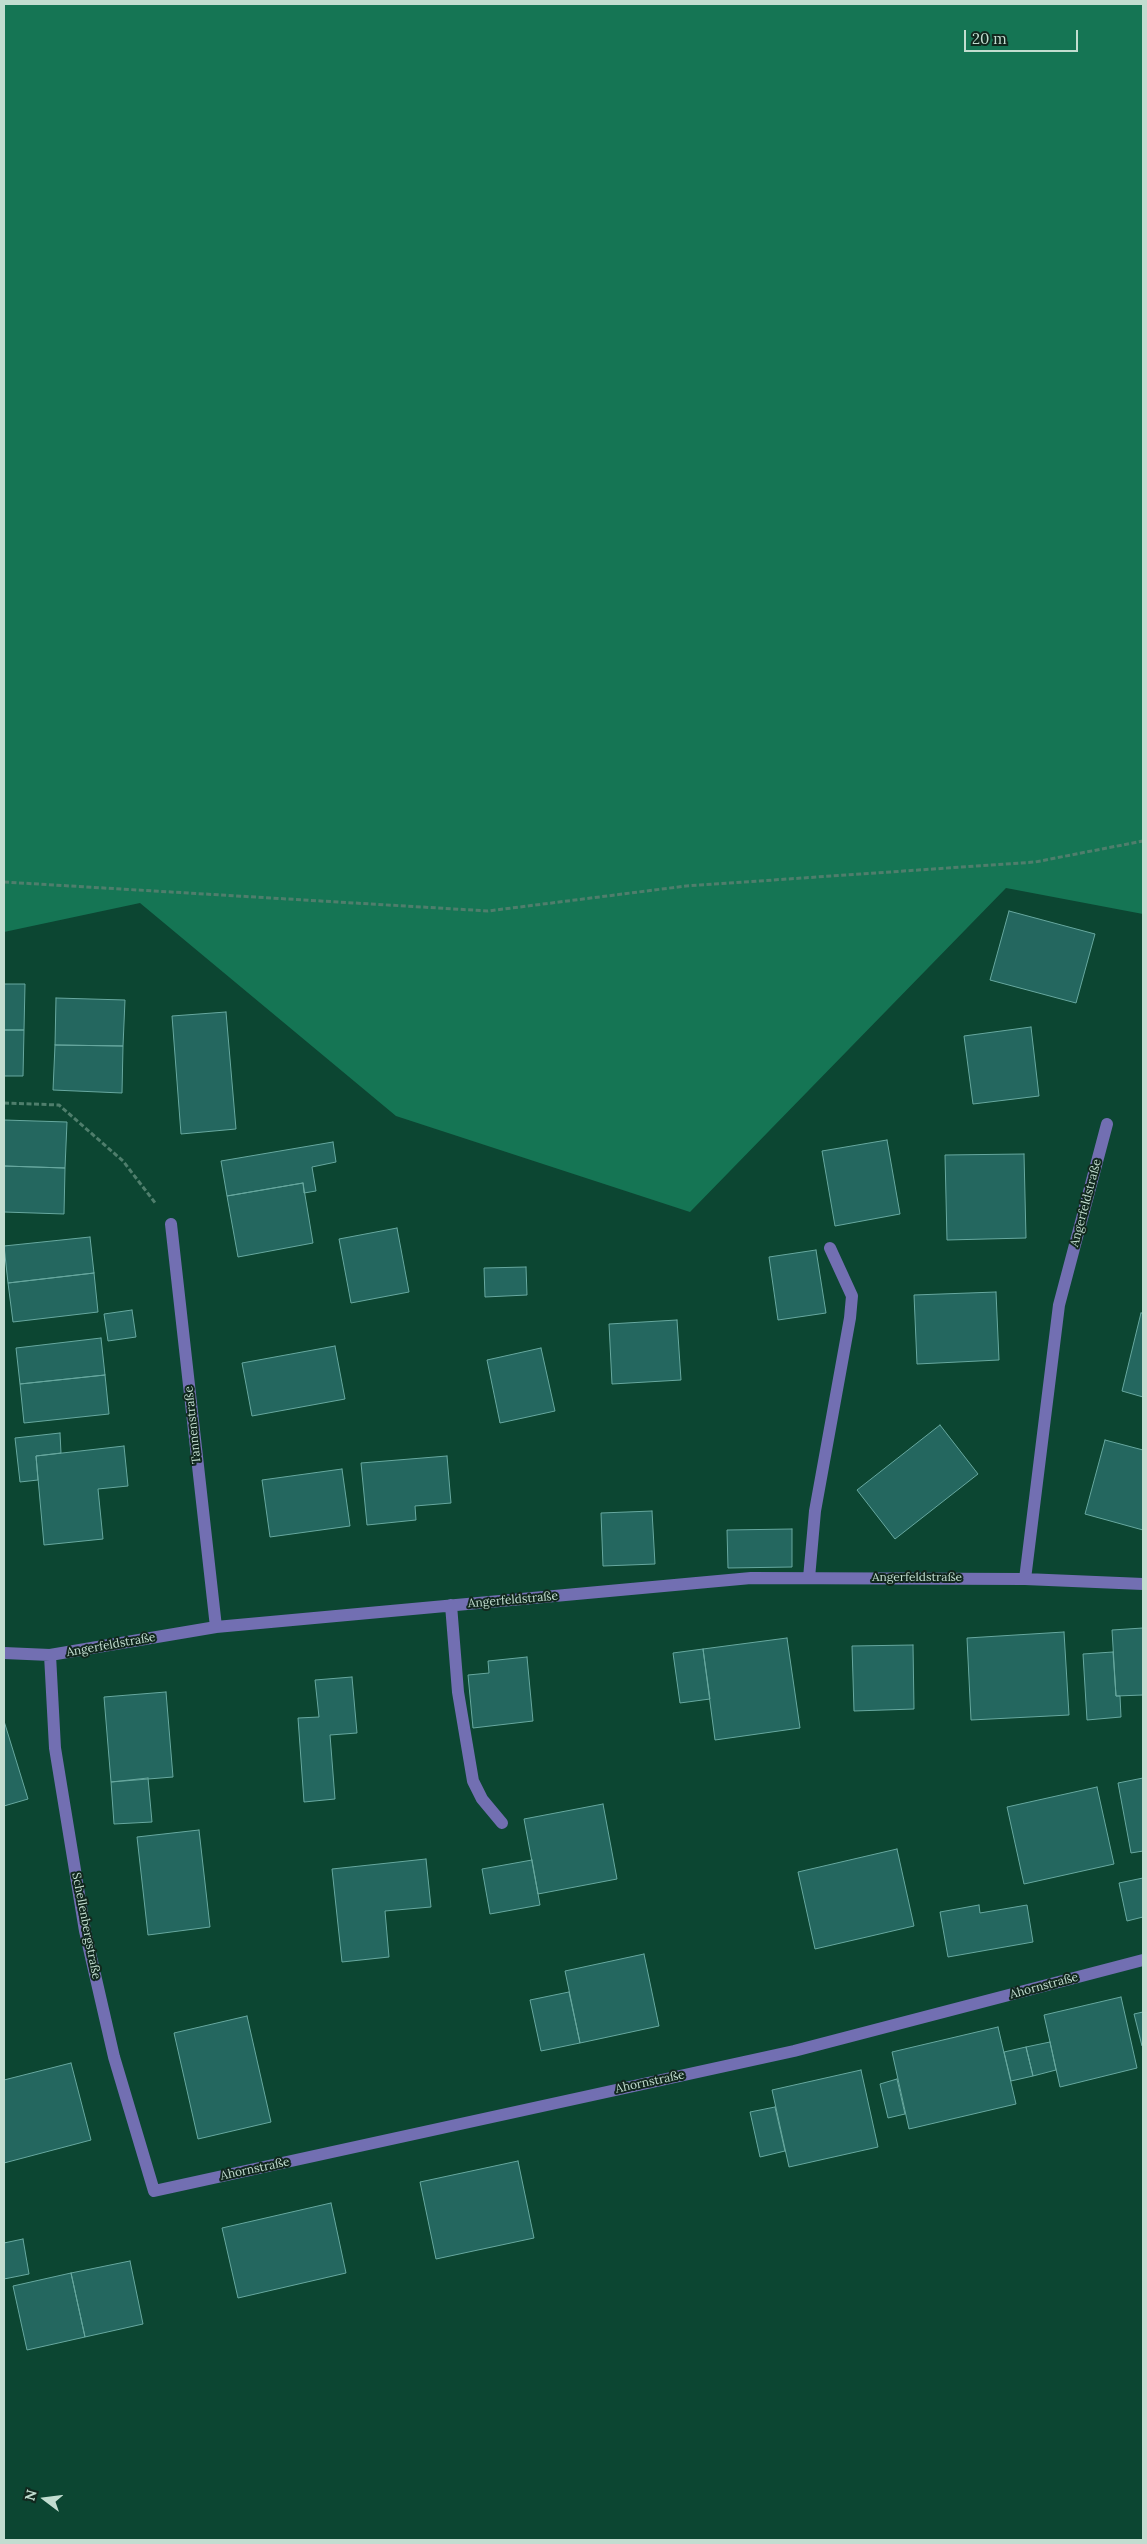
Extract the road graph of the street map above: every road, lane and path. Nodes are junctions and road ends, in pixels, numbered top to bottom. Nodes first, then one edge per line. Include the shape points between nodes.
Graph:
1 (1143, 841) edge
2 (4, 882) edge
3 (4, 1104) edge
4 (1107, 1124) dead end
5 (171, 1224) joint
6 (830, 1248) dead end
7 (809, 1578) junction
8 (1025, 1578) junction
9 (1143, 1584) edge
10 (451, 1606) junction
11 (216, 1627) junction
12 (4, 1653) edge
13 (50, 1655) junction
14 (502, 1823) dead end
15 (1143, 1960) edge
16 (154, 2191) joint

1 - 2 path via 1034,862 686,886 488,911
3 - 5 path via 59,1105 122,1161
4 - 8 street, Angerfeldstraße via 1059,1305
5 - 11 street, Tannenstraße
6 - 7 street via 852,1296 815,1511
7 - 8 street, Angerfeldstraße
7 - 10 street, Angerfeldstraße via 751,1578
8 - 9 street, Angerfeldstraße
10 - 11 street, Angerfeldstraße
10 - 14 street via 460,1702 473,1781 482,1800
11 - 13 street, Angerfeldstraße
12 - 13 street, Angerfeldstraße
13 - 16 street, Schellenbergstraße via 55,1748 85,1931 114,2057
15 - 16 street, Ahornstraße via 794,2051

